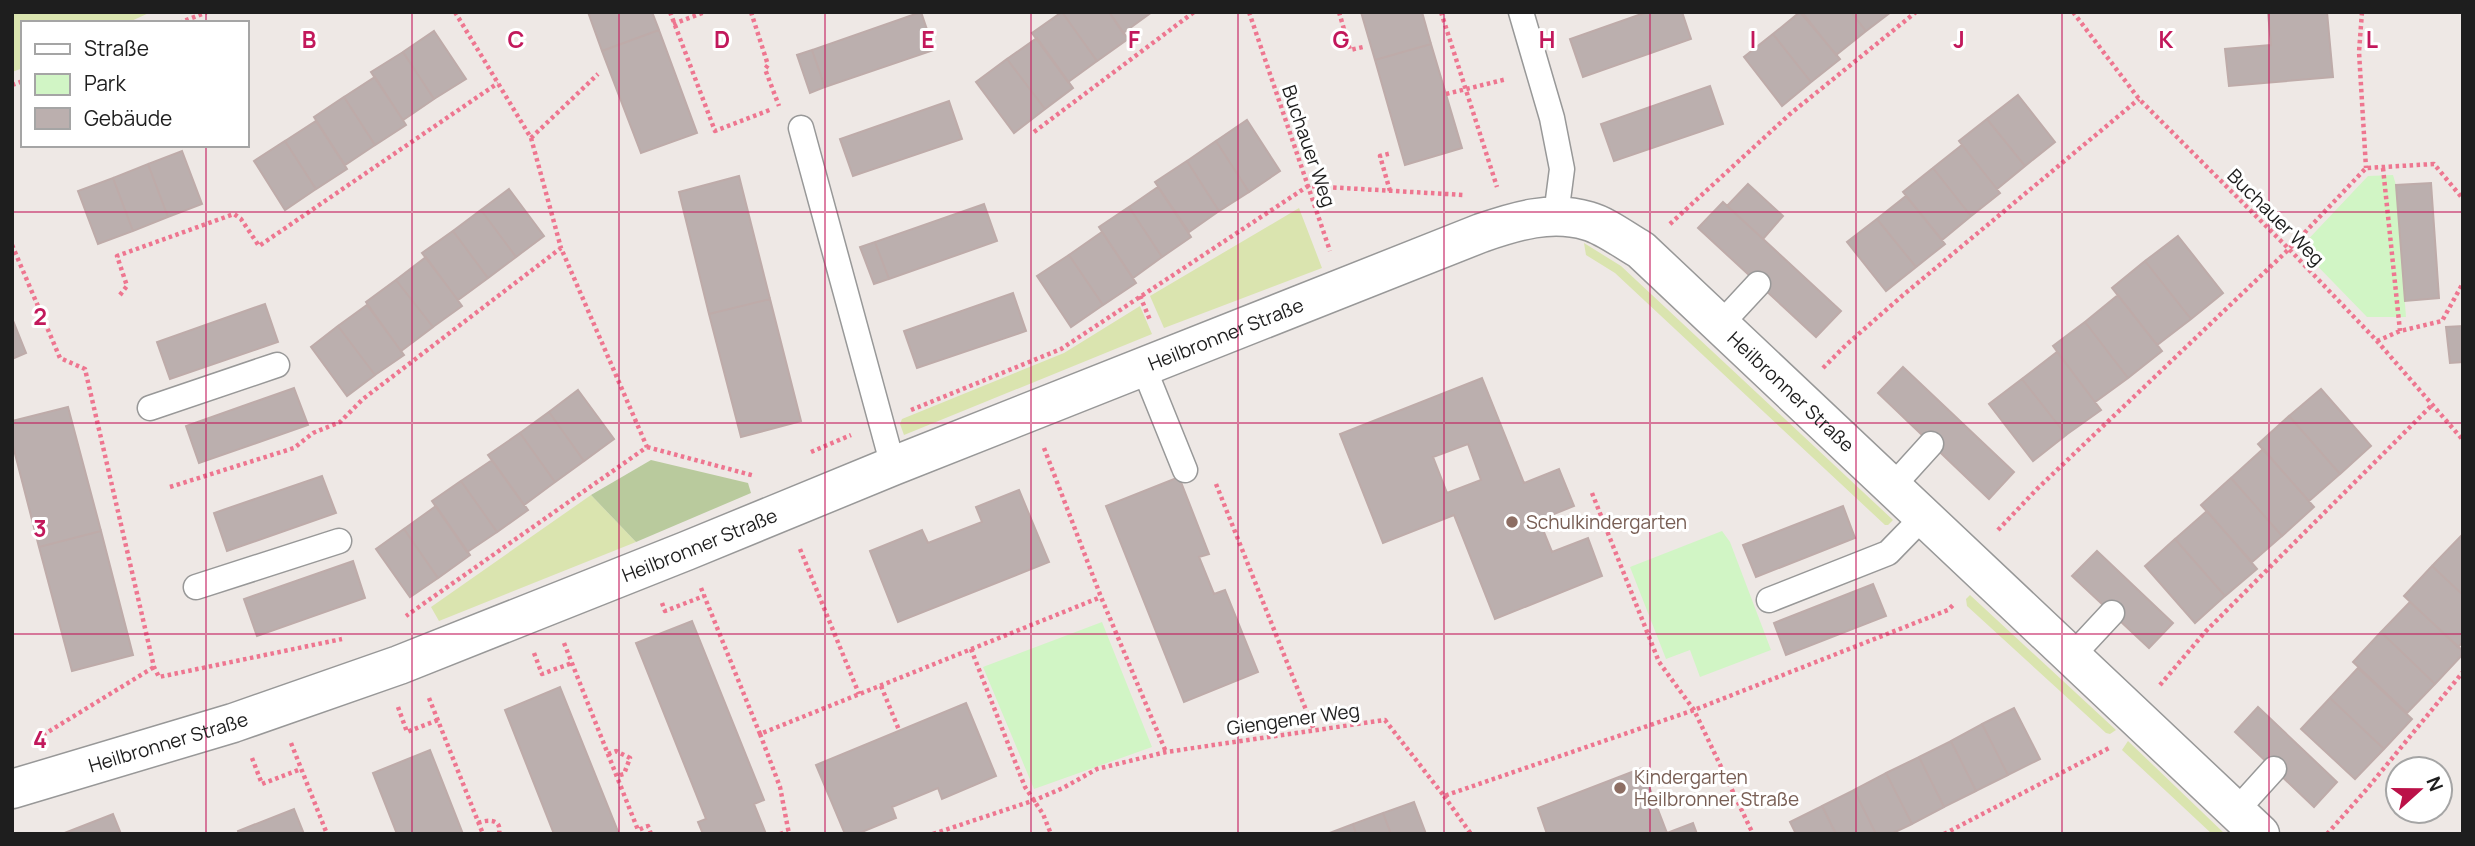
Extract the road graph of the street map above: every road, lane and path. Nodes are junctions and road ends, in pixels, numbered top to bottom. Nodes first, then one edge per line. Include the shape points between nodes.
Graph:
1 (207, 12) edge
2 (455, 12) edge
3 (670, 12) edge
4 (705, 12) edge
5 (751, 12) edge
6 (1194, 12) edge
7 (1249, 12) edge
8 (1339, 12) edge
9 (1441, 12) edge
10 (1521, 12) edge
11 (1916, 12) edge
12 (2073, 12) edge
13 (2362, 12) edge
14 (184, 21) edge
15 (673, 24) junction
16 (1363, 47) dead end
17 (1538, 71) junction
18 (598, 75) dead end
19 (498, 83) junction
20 (1465, 90) junction
21 (1446, 94) dead end
22 (2139, 99) junction
23 (779, 106) junction
24 (801, 128) joint
25 (1034, 132) dead end
26 (531, 138) junction
27 (1392, 153) dead end
28 (2384, 167) junction
29 (2366, 168) junction
30 (1308, 186) junction
31 (1390, 191) junction
32 (1489, 194) dead end
33 (1466, 195) dead end
34 (2463, 199) edge
35 (1556, 215) junction
36 (12, 245) edge
37 (561, 248) junction
38 (2289, 249) junction
39 (1641, 250) junction
40 (2463, 283) edge
41 (1758, 284) dead end
42 (1343, 288) junction
43 (120, 295) dead end
44 (1140, 296) junction
45 (1720, 325) junction
46 (2400, 331) junction
47 (2377, 341) junction
48 (1154, 362) junction
49 (277, 365) dead end
50 (1820, 371) dead end
51 (2432, 405) junction
52 (150, 408) dead end
53 (1030, 412) junction
54 (882, 422) junction
55 (2463, 440) edge
56 (1931, 444) dead end
57 (647, 447) junction
58 (809, 452) dead end
59 (893, 466) junction
60 (1185, 470) dead end
61 (761, 473) dead end
62 (1212, 473) dead end
63 (170, 487) dead end
64 (1892, 487) junction
65 (1592, 493) dead end
66 (1923, 517) junction
67 (1994, 533) dead end
68 (340, 541) dead end
69 (798, 542) dead end
70 (686, 551) junction
71 (1984, 574) junction
72 (196, 587) dead end
73 (1101, 597) junction
74 (1769, 600) dead end
75 (549, 606) junction
76 (2112, 613) dead end
77 (348, 637) dead end
78 (971, 649) junction
79 (2072, 656) junction
80 (407, 662) junction
81 (154, 667) junction
82 (2463, 672) edge
83 (881, 686) junction
84 (2158, 687) dead end
85 (859, 694) junction
86 (278, 707) junction
87 (1694, 710) junction
88 (238, 721) junction
89 (899, 730) dead end
90 (1314, 730) junction
91 (760, 734) junction
92 (36, 739) dead end
93 (2117, 740) dead end
94 (1166, 752) junction
95 (608, 754) junction
96 (301, 769) junction
97 (2274, 769) dead end
98 (617, 776) junction
99 (12, 789) edge
100 (1444, 796) junction
101 (1035, 800) junction
102 (2248, 822) edge
103 (478, 823) junction
104 (788, 832) edge
105 (327, 834) edge
106 (483, 834) edge
107 (499, 834) edge
108 (651, 834) edge
109 (780, 834) edge
110 (933, 834) edge
111 (1051, 834) edge
112 (1471, 834) edge
113 (1753, 834) edge
114 (1944, 834) edge
115 (2327, 834) edge

1 - 14 path
2 - 19 path
3 - 15 path
4 - 15 path
5 - 23 path
6 - 25 path
7 - 30 path, Buchauer Weg
8 - 16 path via 1350,50
9 - 20 path
10 - 17 lane
11 - 39 path via 1790,114
12 - 22 path, Buchauer Weg
13 - 29 path via 2358,52
15 - 23 path via 715,131
17 - 20 path
17 - 35 lane via 1562,169
18 - 26 path
19 - 26 path
19 - 43 path via 259,246 234,214 117,256 127,286
20 - 21 path
20 - 32 path via 1498,192
22 - 38 path, Buchauer Weg
22 - 50 path via 1902,296
23 - 24 path
24 - 54 lane
26 - 37 path
27 - 31 path via 1380,156
28 - 29 path
28 - 34 path via 2434,164
28 - 46 path
29 - 38 path
30 - 31 path
30 - 42 path, Buchauer Weg
30 - 44 path
31 - 33 path
35 - 39 street, Heilbronner Straße via 1590,221
35 - 42 street, Heilbronner Straße via 1519,220
36 - 81 path via 60,358 85,369
37 - 57 path
37 - 63 path via 363,398 340,422 313,433 294,448
38 - 47 path, Buchauer Weg
38 - 67 path
39 - 45 street, Heilbronner Straße
40 - 46 path via 2442,321
41 - 45 lane
42 - 48 street, Heilbronner Straße
44 - 48 path
44 - 54 path via 1061,349
45 - 64 street, Heilbronner Straße
46 - 47 path
47 - 51 path, Buchauer Weg
48 - 53 street, Heilbronner Straße
48 - 60 lane
49 - 52 lane
51 - 55 path, Buchauer Weg
51 - 84 path via 2206,631
53 - 59 street, Heilbronner Straße
53 - 73 path
54 - 58 path
54 - 59 lane
56 - 64 lane
57 - 61 path via 754,476
57 - 80 path via 387,629
59 - 70 street, Heilbronner Straße
62 - 90 path
64 - 66 street, Heilbronner Straße
65 - 87 path via 1659,662
66 - 71 street, Heilbronner Straße
66 - 74 lane via 1888,553
68 - 72 lane
69 - 85 path
70 - 75 street, Heilbronner Straße
70 - 91 path
71 - 79 street, Heilbronner Straße
71 - 87 path via 1948,610
73 - 78 path
73 - 94 path
75 - 80 street, Heilbronner Straße
75 - 95 path
76 - 79 lane
77 - 81 path via 159,677
78 - 83 path
78 - 101 path via 1025,787
79 - 102 street, Heilbronner Straße
80 - 86 street, Heilbronner Straße
80 - 103 path
81 - 92 path
82 - 115 path
83 - 85 path
83 - 89 path
85 - 91 path
86 - 88 street, Heilbronner Straße
86 - 96 path
87 - 100 path
87 - 113 path
88 - 96 path via 262,784
88 - 99 street, Heilbronner Straße
90 - 94 path, Giengener Weg
90 - 100 path, Giengener Weg via 1385,720
91 - 104 path via 780,788
93 - 114 path via 2105,751
94 - 101 path, Giengener Weg via 1097,769
95 - 98 path
95 - 98 path via 616,751 630,758 624,774
96 - 105 path
97 - 102 lane
98 - 108 path via 638,830 648,826
100 - 112 path
101 - 110 path, Giengener Weg
101 - 111 path
103 - 106 path
103 - 107 path via 496,821
104 - 109 path

